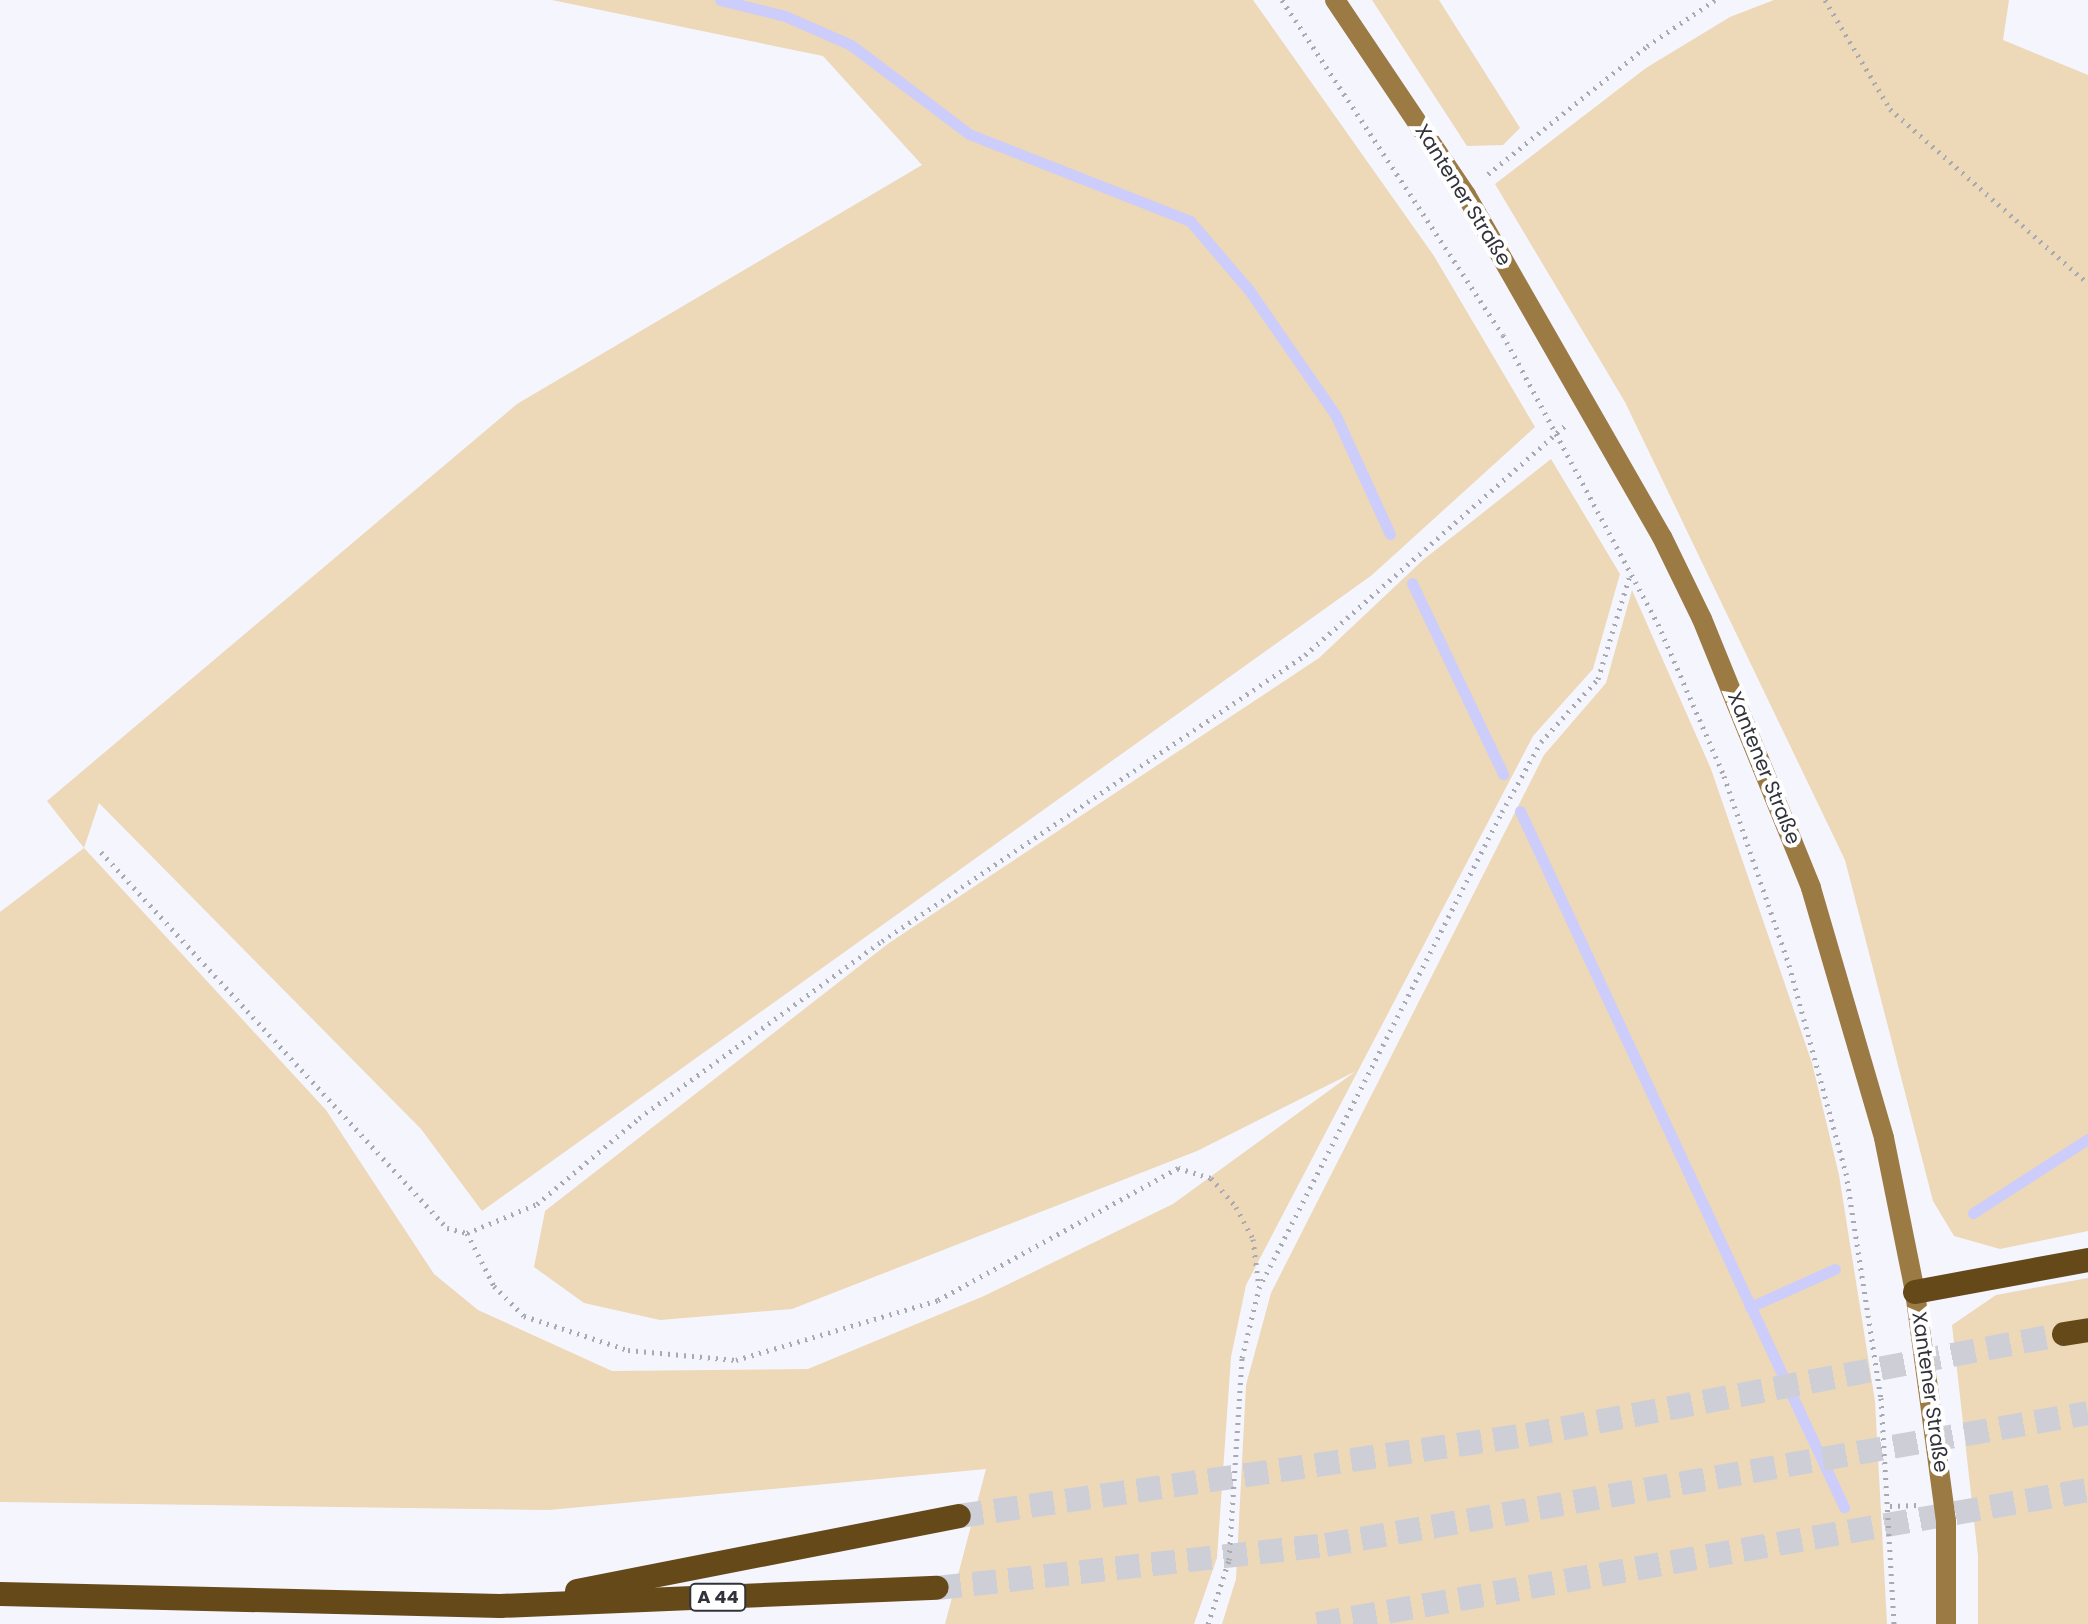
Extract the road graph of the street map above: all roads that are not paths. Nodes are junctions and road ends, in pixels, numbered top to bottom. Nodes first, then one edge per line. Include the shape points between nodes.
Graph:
1 (1335, 0) edge
2 (2088, 1260) edge
3 (1915, 1292) junction
4 (959, 1516) tunnel mouth
5 (937, 1588) tunnel mouth
6 (0, 1594) edge
7 (500, 1606) junction
8 (1946, 1624) edge

1 - 3 main road, Xantener Straße via 1466,195 1662,537 1770,778 1846,994
2 - 3 highway
3 - 8 main road, Xantener Straße via 1946,1521
4 - 7 highway
5 - 7 highway, A 44
6 - 7 highway, A 44

